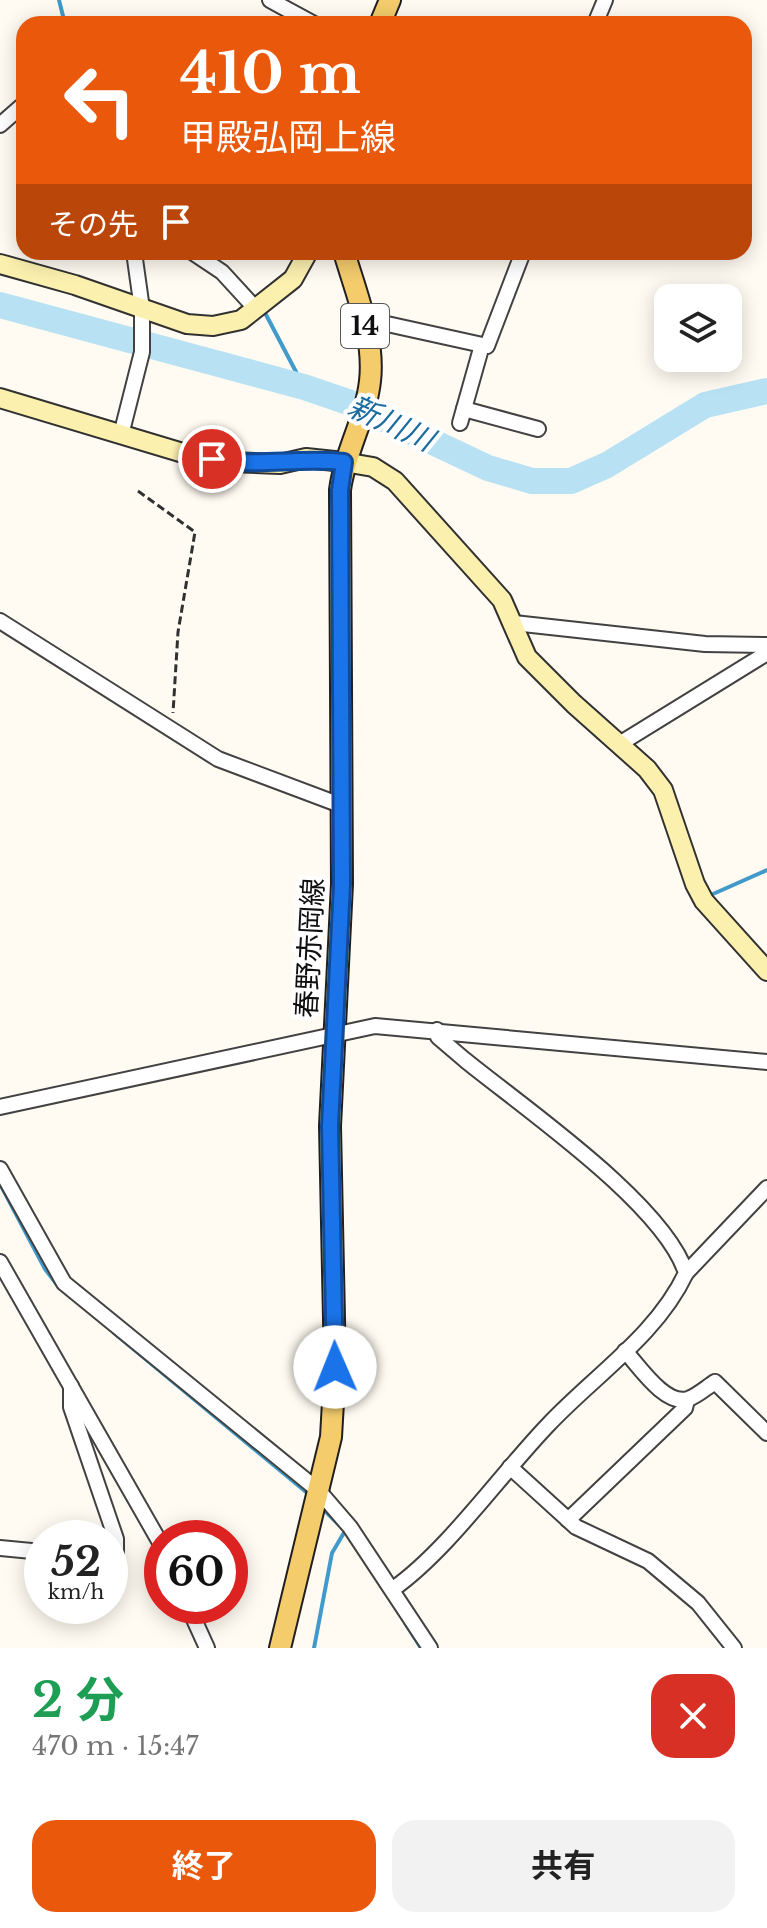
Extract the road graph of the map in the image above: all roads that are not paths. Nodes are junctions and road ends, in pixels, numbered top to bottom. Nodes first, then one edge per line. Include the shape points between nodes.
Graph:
1 (270, 0) edge
2 (299, 16) edge
3 (16, 111) edge
4 (0, 125) edge
5 (135, 260) edge
6 (204, 260) edge
7 (304, 260) edge
8 (346, 260) edge
9 (520, 260) edge
10 (0, 264) edge
11 (259, 305) junction
12 (142, 309) junction
13 (365, 325) junction
14 (482, 345) junction
15 (0, 398) edge
16 (538, 429) dead end
17 (121, 435) junction
18 (344, 462) junction
19 (0, 621) edge
20 (514, 623) junction
21 (767, 645) edge
22 (767, 653) edge
23 (621, 743) junction
24 (343, 806) junction
25 (767, 971) edge
26 (437, 1030) junction
27 (333, 1033) junction
28 (767, 1062) edge
29 (0, 1107) edge
30 (0, 1169) edge
31 (766, 1191) edge
32 (0, 1262) edge
33 (686, 1273) junction
34 (625, 1351) junction
35 (71, 1386) junction
36 (687, 1400) junction
37 (767, 1433) edge
38 (510, 1467) junction
39 (319, 1491) junction
40 (110, 1520) edge
41 (147, 1520) edge
42 (568, 1520) junction
43 (0, 1548) edge
44 (24, 1550) edge
45 (393, 1589) junction
46 (196, 1624) edge
47 (207, 1648) edge
48 (280, 1648) edge
49 (430, 1648) edge
50 (734, 1648) edge

1 - 2 street
3 - 4 street
5 - 12 street
6 - 11 street
7 - 11 main road via 293,279
8 - 13 main road, 春野赤岡線 / 14
9 - 14 street via 487,346
10 - 12 main road
11 - 12 main road via 241,320 213,326 187,324
12 - 17 street via 142,352
13 - 14 street via 378,322
13 - 18 main road, 春野赤岡線 / 14 via 371,358 366,401
14 - 16 street via 462,416
15 - 17 main road
17 - 18 main road via 230,462
18 - 20 main road via 373,467 395,481 502,600
18 - 24 main road, 春野赤岡線 / 14
19 - 24 street via 218,759
20 - 21 street via 705,644
20 - 23 main road via 527,657
22 - 23 street
23 - 25 main road via 663,790 704,901
24 - 27 main road, 春野赤岡線 / 14
26 - 27 street via 375,1026
26 - 28 street
26 - 33 street via 438,1037 647,1212 679,1253
27 - 29 street
27 - 39 main road, 春野赤岡線 / 14 via 335,1367 331,1437
30 - 39 street via 64,1283
31 - 33 street
32 - 35 street
33 - 34 street via 673,1301
34 - 36 street via 664,1393
34 - 38 street
35 - 40 street via 71,1407
35 - 41 street
36 - 37 street via 715,1382
36 - 42 street via 685,1408
38 - 42 street
38 - 45 street
39 - 45 street
39 - 48 main road, 春野赤岡線 / 14
42 - 50 street via 648,1561 698,1603
43 - 44 street
45 - 49 street
46 - 47 street

